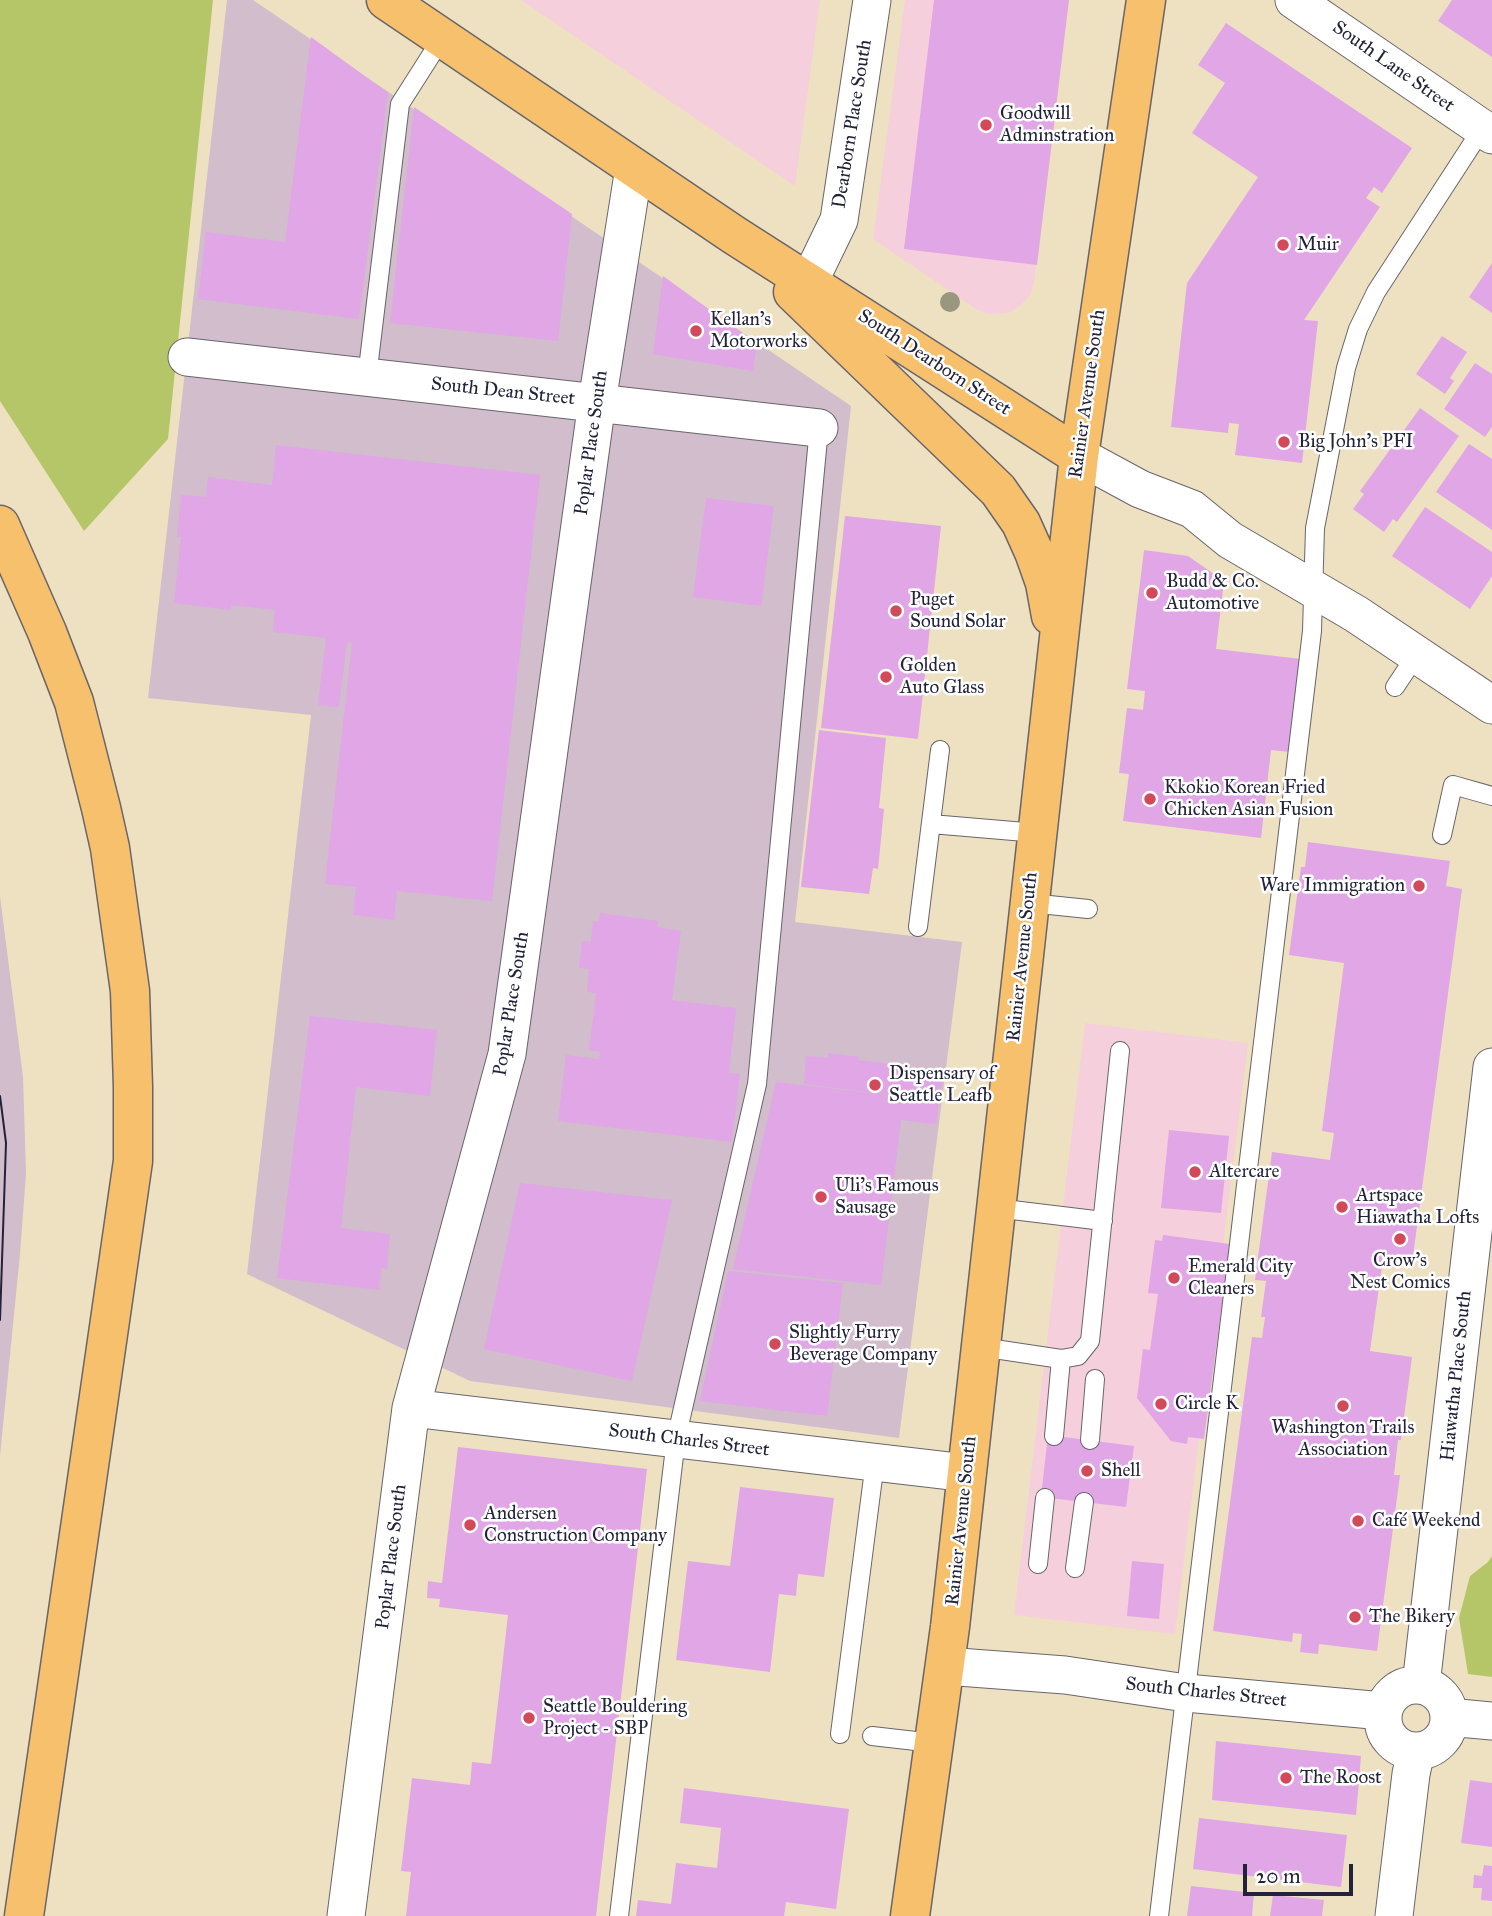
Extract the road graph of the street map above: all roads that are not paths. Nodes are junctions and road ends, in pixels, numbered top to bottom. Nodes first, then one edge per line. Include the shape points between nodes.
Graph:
1 (386, 0) edge
2 (872, 0) edge
3 (1146, 0) edge
4 (1294, 0) edge
5 (1340, 12) edge
6 (442, 38) junction
7 (1487, 132) edge
8 (634, 168) junction
9 (734, 235) junction
10 (808, 282) junction
11 (187, 357) dead end
12 (367, 377) junction
13 (597, 402) junction
14 (819, 428) joint
15 (1079, 456) junction
16 (0, 526) edge
17 (1312, 589) junction
18 (1057, 647) junction
19 (1417, 654) junction
20 (1395, 687) dead end
21 (1492, 705) edge
22 (940, 750) dead end
23 (1492, 796) edge
24 (931, 824) junction
25 (1037, 833) junction
26 (1443, 835) dead end
27 (1030, 902) junction
28 (1088, 909) dead end
29 (918, 926) dead end
30 (1120, 1051) dead end
31 (1492, 1067) edge
32 (996, 1208) junction
33 (1103, 1221) junction
34 (981, 1348) junction
35 (1060, 1359) junction
36 (1095, 1379) dead end
37 (411, 1408) junction
38 (1054, 1436) dead end
39 (676, 1439) junction
40 (1090, 1440) dead end
41 (875, 1462) junction
42 (967, 1473) junction
43 (1045, 1498) dead end
44 (1084, 1502) dead end
45 (1038, 1564) dead end
46 (1075, 1568) dead end
47 (945, 1665) junction
48 (1421, 1685) junction
49 (1186, 1693) junction
50 (1383, 1711) junction
51 (1450, 1720) junction
52 (1492, 1721) edge
53 (840, 1734) dead end
54 (872, 1736) dead end
55 (933, 1743) junction
56 (1416, 1751) junction
57 (24, 1916) edge
58 (346, 1916) edge
59 (619, 1916) edge
60 (910, 1916) edge
61 (1159, 1916) edge
62 (1394, 1916) edge

1 - 6 main road, South Dearborn Street
2 - 10 street, Dearborn Place South via 839,220
3 - 15 main road, Rainier Avenue South
4 - 5 street, South Lane Street
5 - 7 street, South Lane Street
6 - 8 main road, South Dearborn Street
6 - 12 lane via 400,104
7 - 17 lane via 1376,292 1358,329 1315,528
8 - 9 main road, South Dearborn Street
8 - 13 street, Poplar Place South
9 - 10 main road, South Dearborn Street
9 - 18 main road via 998,490 1034,552
10 - 15 main road, South Dearborn Street
11 - 12 street, South Dean Street
12 - 13 street, South Dean Street
13 - 14 street, South Dean Street
13 - 37 street, Poplar Place South via 507,1054
14 - 39 lane via 757,1084
15 - 17 street, South Dearborn Street via 1140,489 1192,509 1230,540
15 - 18 main road, Rainier Avenue South
16 - 57 main road via 62,670 89,755 110,848 130,991 133,1087 133,1161
17 - 19 street, South Dearborn Street
17 - 49 lane via 1312,631
18 - 25 main road, Rainier Avenue South
19 - 20 lane
19 - 21 street, South Dearborn Street
22 - 24 lane
23 - 26 lane via 1453,785
24 - 25 lane
24 - 29 lane
25 - 27 main road, Rainier Avenue South
27 - 28 lane
27 - 32 main road, Rainier Avenue South
30 - 33 lane
31 - 48 street, Hiawatha Place South
32 - 33 lane
32 - 34 main road, Rainier Avenue South
33 - 35 lane via 1090,1342 1078,1356
34 - 35 lane
34 - 42 main road, Rainier Avenue South
35 - 38 lane
36 - 40 lane
37 - 39 street, South Charles Street
37 - 58 street, Poplar Place South
39 - 41 street, South Charles Street
39 - 59 lane
41 - 42 street, South Charles Street
41 - 53 lane
42 - 47 main road, Rainier Avenue South
43 - 45 lane
44 - 46 lane
47 - 49 street, South Charles Street via 1065,1675
47 - 55 main road, Rainier Avenue South
48 - 50 street via 1394,1692
48 - 51 street via 1444,1698
49 - 50 street, South Charles Street
49 - 61 lane
50 - 56 street via 1392,1741
51 - 52 street
51 - 56 street via 1441,1740 1432,1748
54 - 55 lane
55 - 60 main road, Rainier Avenue South
56 - 62 street

